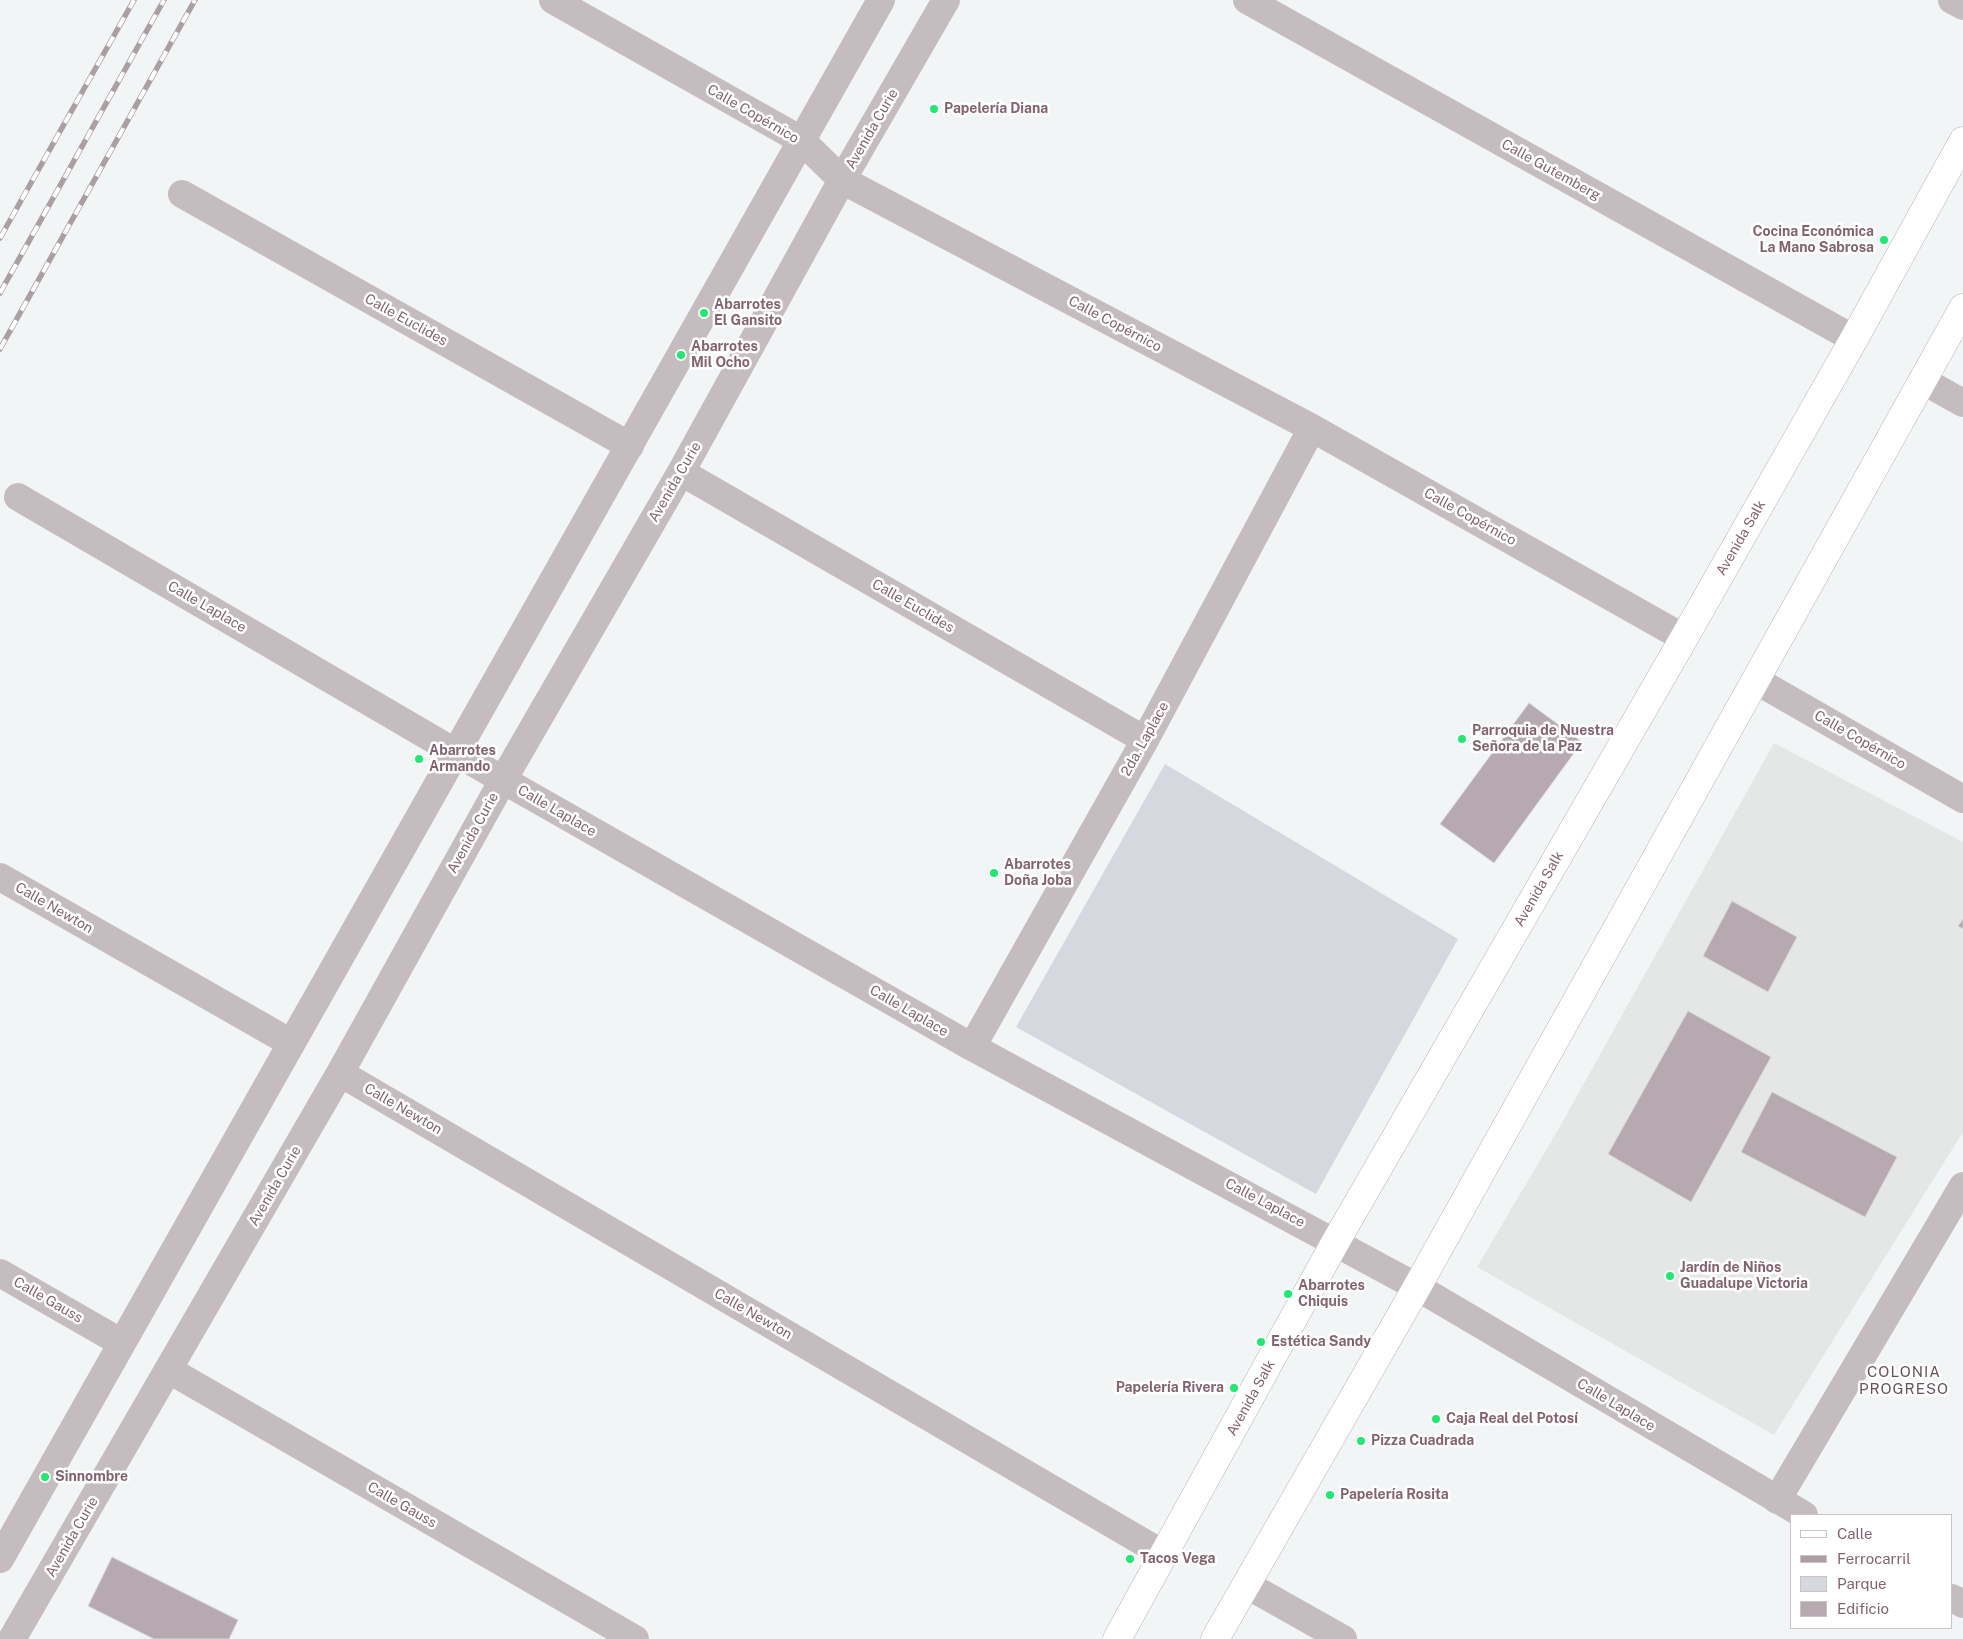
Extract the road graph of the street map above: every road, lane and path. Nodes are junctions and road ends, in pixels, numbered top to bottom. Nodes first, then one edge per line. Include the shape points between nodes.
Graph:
1 (553, 0) edge
2 (881, 0) edge
3 (946, 0) edge
4 (1247, 0) edge
5 (1952, 0) edge
6 (1963, 6) edge
7 (801, 140) junction
8 (1963, 141) edge
9 (842, 180) junction
10 (182, 194) dead end
11 (1963, 308) edge
12 (1854, 339) junction
13 (1922, 380) junction
14 (1963, 403) edge
15 (1312, 428) junction
16 (630, 446) junction
17 (681, 472) junction
18 (18, 497) dead end
19 (1684, 638) junction
20 (1757, 681) junction
21 (1145, 740) junction
22 (456, 753) junction
23 (503, 780) junction
24 (1963, 799) edge
25 (0, 877) edge
26 (291, 1043) junction
27 (972, 1047) junction
28 (340, 1072) junction
29 (1961, 1193) edge
30 (1336, 1241) junction
31 (0, 1273) edge
32 (1417, 1286) junction
33 (122, 1343) junction
34 (169, 1370) junction
35 (1776, 1500) junction
36 (1802, 1514) edge
37 (1165, 1555) junction
38 (0, 1558) edge
39 (1247, 1585) junction
40 (12, 1639) edge
41 (635, 1639) edge
42 (1118, 1639) edge
43 (1216, 1639) edge
44 (1343, 1639) edge

1 - 7 street, Calle Copérnico
2 - 7 street
3 - 9 street, Avenida Curie
4 - 12 street, Calle Gutemberg
5 - 6 street
7 - 9 street, Calle Copérnico
7 - 16 street
8 - 12 main road, Avenida Salk
9 - 15 street, Calle Copérnico
9 - 17 street, Avenida Curie
10 - 16 street, Calle Euclides
11 - 13 main road
12 - 19 main road, Avenida Salk
13 - 14 street
13 - 20 main road
15 - 19 street, Calle Copérnico
15 - 21 street, 2da. Laplace
16 - 22 street
17 - 21 street, Calle Euclides
17 - 23 street, Avenida Curie
18 - 22 street, Calle Laplace
19 - 30 main road, Avenida Salk
20 - 24 street, Calle Copérnico
20 - 32 main road
21 - 27 street, 2da. Laplace
22 - 23 street, Calle Laplace
22 - 26 street
23 - 27 street, Calle Laplace
23 - 28 street, Avenida Curie
25 - 26 street, Calle Newton
26 - 33 street
27 - 30 street, Calle Laplace
28 - 34 street, Avenida Curie
28 - 37 street, Calle Newton
29 - 35 street
30 - 32 street, Calle Laplace
30 - 37 main road, Avenida Salk
31 - 33 street, Calle Gauss
32 - 35 street, Calle Laplace
32 - 39 main road
33 - 38 street
34 - 40 street, Avenida Curie
34 - 41 street, Calle Gauss
35 - 36 street, Calle Laplace
37 - 42 main road, Avenida Salk
39 - 43 main road
39 - 44 street

